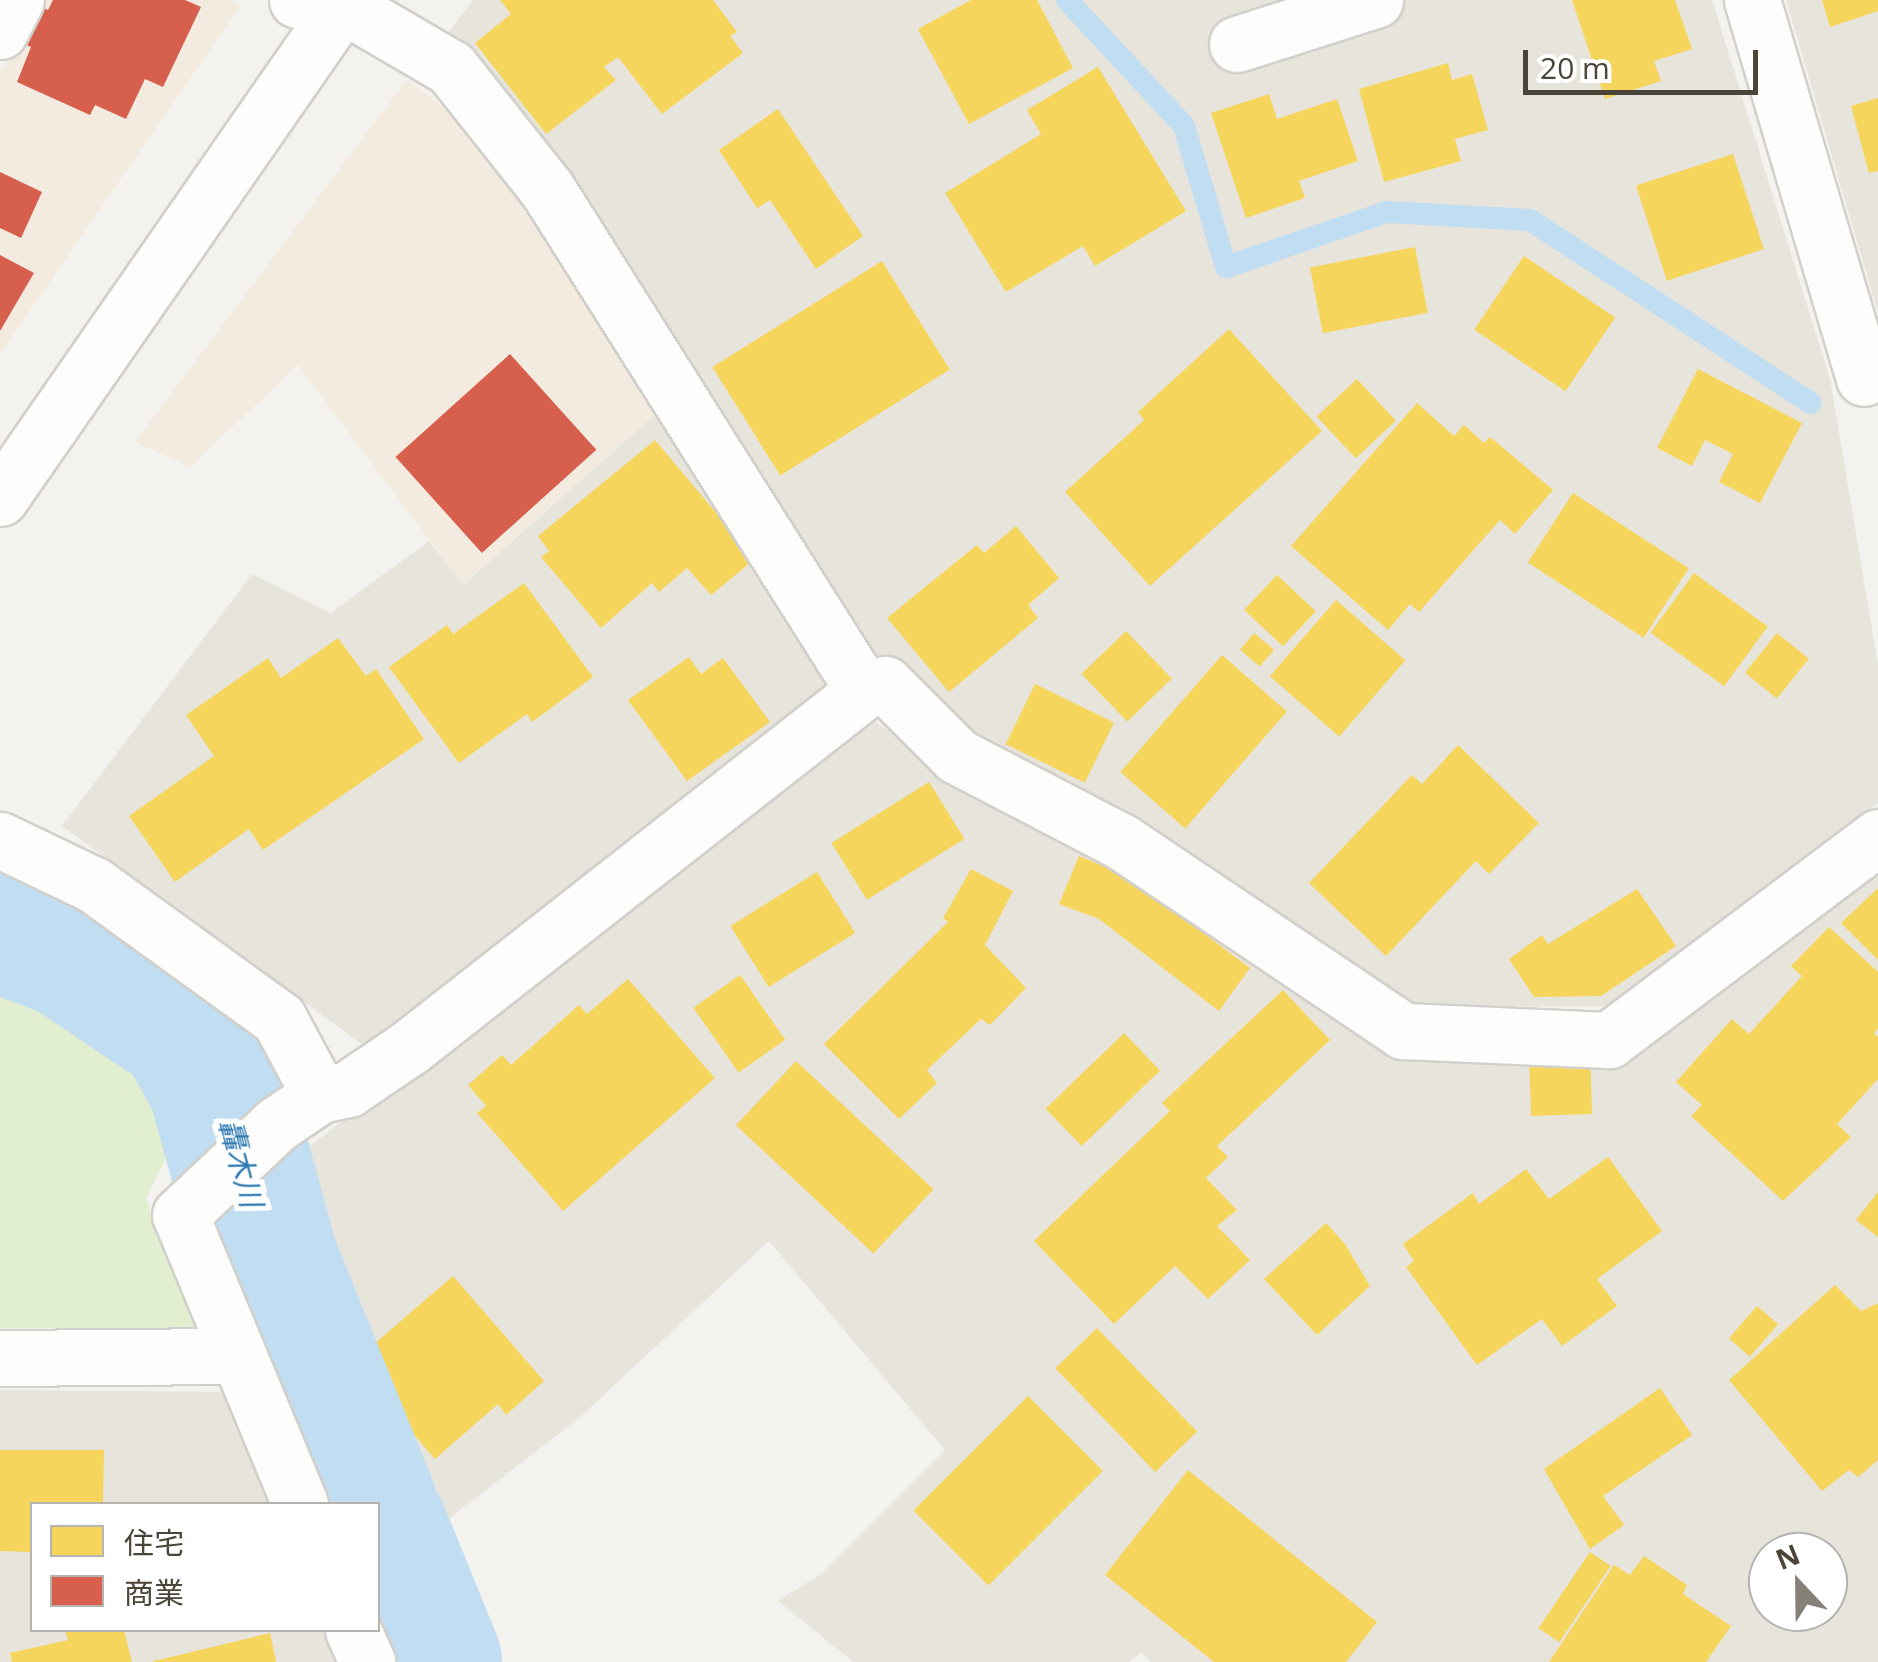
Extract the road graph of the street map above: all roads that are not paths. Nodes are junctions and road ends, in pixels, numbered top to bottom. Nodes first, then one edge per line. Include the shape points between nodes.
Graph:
1 (16, 0) edge
2 (1375, 0) edge
3 (1752, 0) edge
4 (329, 2) edge
5 (0, 31) edge
6 (1238, 44) dead end
7 (1864, 378) dead end
8 (0, 498) edge
9 (864, 691) junction
10 (1878, 837) edge
11 (0, 840) edge
12 (298, 1110) junction
13 (236, 1356) junction
14 (0, 1358) edge
15 (299, 1502) edge
16 (354, 1632) edge
17 (367, 1662) edge

1 - 5 street
2 - 6 street
3 - 7 street
4 - 8 street
4 - 9 street via 451,68 547,188
9 - 10 street via 884,684 958,756 1122,842 1404,1031 1609,1040
9 - 12 street via 410,1048 348,1090
11 - 12 street via 94,885 279,1018
12 - 13 street via 180,1215
13 - 14 street
13 - 15 street
16 - 17 street

